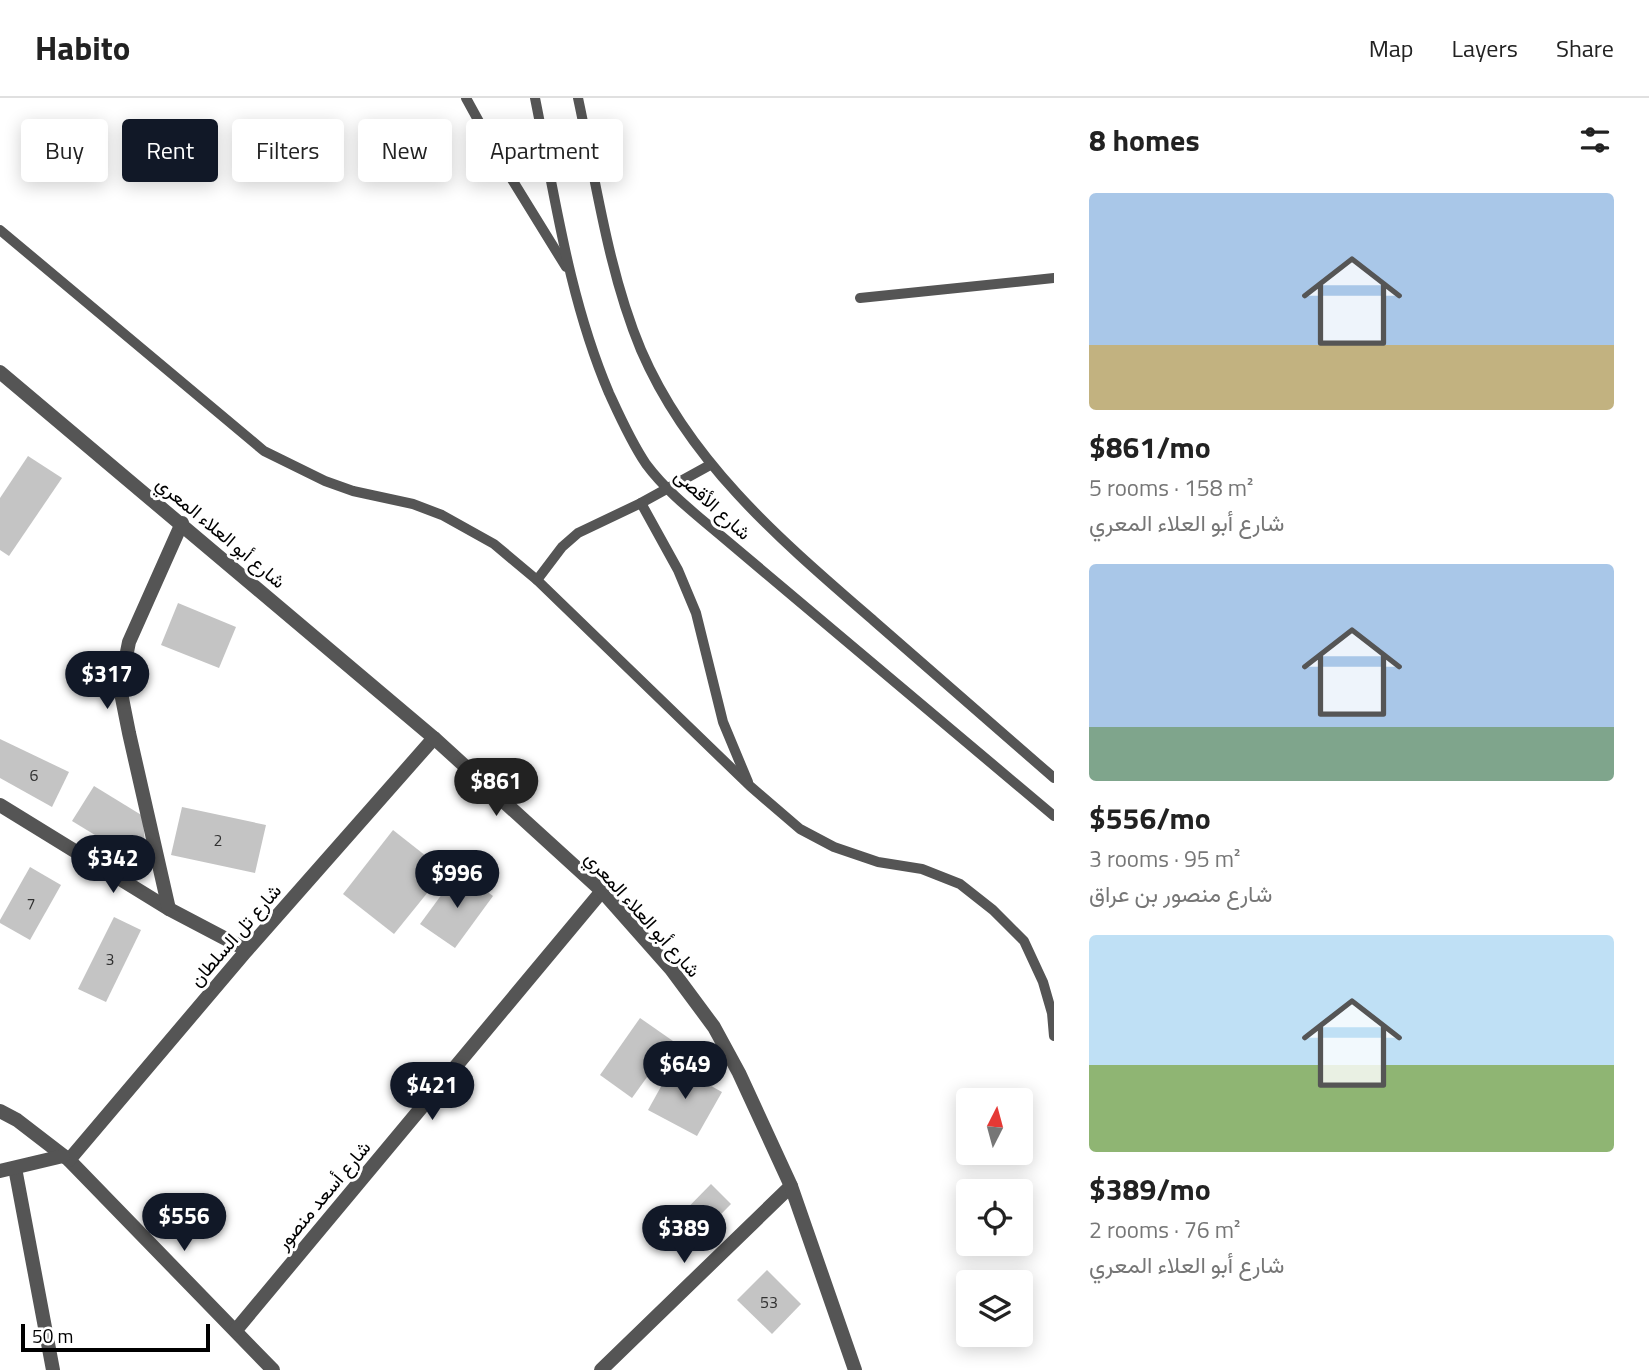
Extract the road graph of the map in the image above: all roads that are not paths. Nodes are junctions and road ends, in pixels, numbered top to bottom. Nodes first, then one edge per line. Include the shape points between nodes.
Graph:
1 (466, 98) edge
2 (535, 98) edge
3 (578, 98) edge
4 (0, 230) edge
5 (570, 273) junction
6 (1054, 278) edge
7 (860, 298) dead end
8 (0, 372) edge
9 (710, 465) junction
10 (666, 488) junction
11 (641, 503) junction
12 (182, 523) junction
13 (537, 580) junction
14 (434, 738) junction
15 (1054, 778) edge
16 (750, 786) junction
17 (0, 805) edge
18 (1054, 816) edge
19 (602, 891) junction
20 (170, 909) junction
21 (247, 950) junction
22 (1054, 1036) edge
23 (0, 1111) edge
24 (66, 1158) junction
25 (15, 1168) junction
26 (0, 1171) edge
27 (791, 1186) junction
28 (236, 1330) junction
29 (53, 1370) edge
30 (273, 1370) edge
31 (601, 1370) edge
32 (855, 1370) edge

1 - 5 lane
2 - 5 lane, شارع الأقصى
3 - 9 lane, شارع الأقصى via 615,268 641,349 676,417
4 - 13 lane via 264,451 325,481 442,515 494,544
5 - 10 lane, شارع الأقصى via 583,323 622,421
6 - 7 lane
8 - 12 street, شارع أبو العلاء المعري
9 - 10 lane
9 - 15 lane, شارع الأقصى via 809,565
10 - 11 lane
10 - 18 lane, شارع الأقصى
11 - 13 lane via 578,533
11 - 16 lane via 696,613 723,722
12 - 14 street, شارع أبو العلاء المعري
12 - 20 street via 129,642 122,698
13 - 16 lane
14 - 19 street, شارع أبو العلاء المعري
14 - 21 street, شارع تل السلطان
16 - 22 lane via 800,829 834,847 878,862 922,869 960,884 993,909 1024,941 1043,982
17 - 20 street
19 - 27 street, شارع أبو العلاء المعري via 671,969 714,1027
19 - 28 street, شارع أسعد منصور
20 - 21 street
21 - 24 street, شارع تل السلطان
23 - 24 street
24 - 25 street
24 - 28 street
25 - 26 street
25 - 29 street
27 - 31 street
27 - 32 street, شارع أبو العلاء المعري
28 - 30 street

